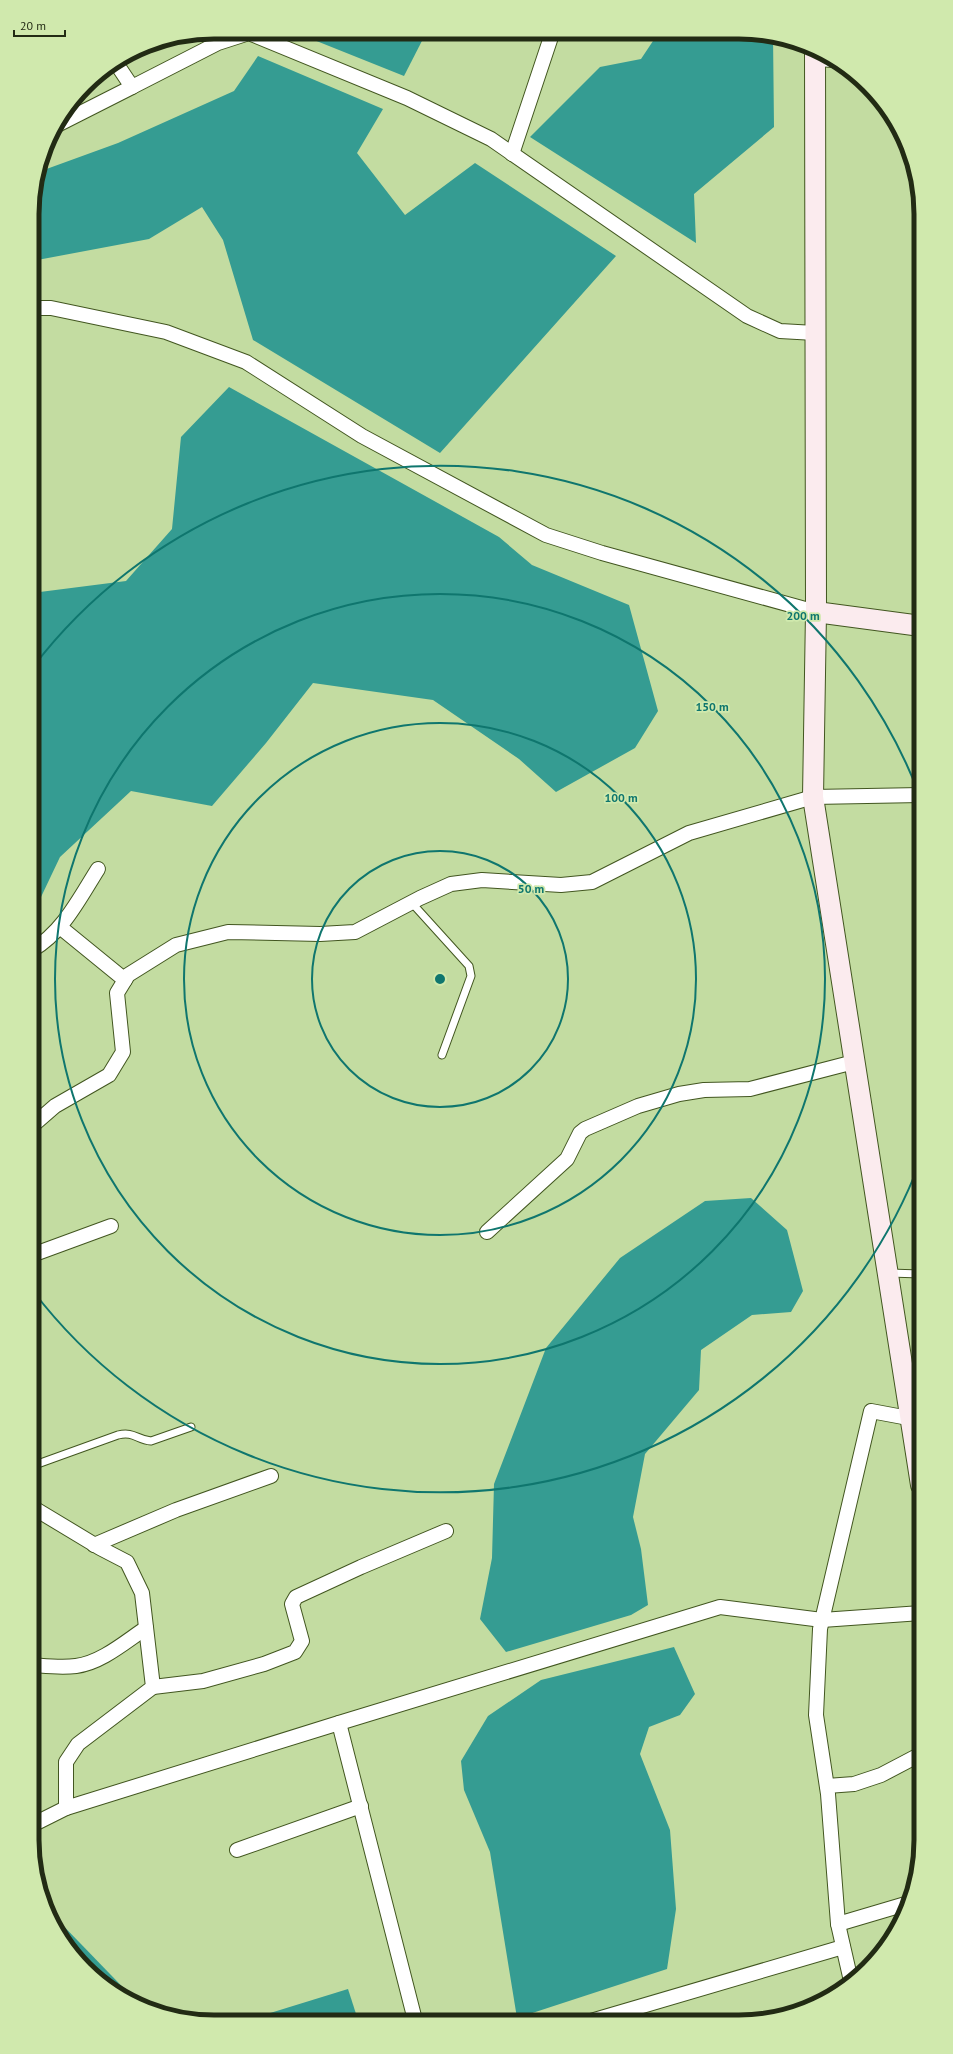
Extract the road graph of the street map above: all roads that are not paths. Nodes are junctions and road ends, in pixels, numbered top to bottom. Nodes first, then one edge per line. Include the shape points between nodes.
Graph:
1 (230, 39) edge
2 (264, 39) edge
3 (550, 39) edge
4 (821, 59) edge
5 (119, 67) edge
6 (132, 87) junction
7 (66, 121) edge
8 (512, 154) junction
9 (39, 308) edge
10 (815, 333) junction
11 (816, 612) junction
12 (914, 625) edge
13 (914, 794) edge
14 (813, 797) junction
15 (98, 869) dead end
16 (411, 902) junction
17 (60, 927) junction
18 (39, 946) edge
19 (125, 980) junction
20 (442, 1055) dead end
21 (854, 1062) junction
22 (39, 1120) edge
23 (111, 1226) dead end
24 (488, 1232) dead end
25 (39, 1252) edge
26 (887, 1273) junction
27 (914, 1274) edge
28 (914, 1415) edge
29 (914, 1420) edge
30 (191, 1427) dead end
31 (39, 1463) edge
32 (271, 1476) dead end
33 (39, 1511) edge
34 (446, 1531) dead end
35 (94, 1545) junction
36 (914, 1613) edge
37 (822, 1620) junction
38 (146, 1628) junction
39 (39, 1665) edge
40 (152, 1687) junction
41 (339, 1723) junction
42 (914, 1758) edge
43 (827, 1786) junction
44 (360, 1806) junction
45 (66, 1808) junction
46 (39, 1822) edge
47 (237, 1850) dead end
48 (902, 1905) edge
49 (838, 1924) junction
50 (843, 1947) junction
51 (850, 1976) edge
52 (414, 2015) edge
53 (611, 2015) edge

1 - 6 street
2 - 8 street via 407,98 491,139
3 - 8 street
4 - 10 street
5 - 6 street
6 - 7 street
8 - 10 street via 748,316 780,331
9 - 11 street via 51,308 166,332 246,362 362,436 546,536
10 - 11 street
11 - 12 street
11 - 14 street
13 - 14 street
14 - 16 street via 689,833 592,882 561,885 482,880 451,884
14 - 21 street
15 - 17 street
16 - 19 street via 355,932 228,932 176,945 128,975
16 - 20 lane via 469,966 471,972
17 - 18 street via 49,940
17 - 19 street
19 - 22 street via 117,993 123,1052 109,1075 55,1106
21 - 24 street via 750,1089 704,1090 679,1094 638,1106 586,1129 580,1133 567,1159
21 - 26 street
23 - 25 street
26 - 27 lane
26 - 28 street
29 - 37 street via 871,1411
30 - 31 lane via 151,1441 133,1434 118,1435
32 - 35 street via 176,1510
33 - 35 street
34 - 40 street via 296,1598 292,1608 302,1641 295,1652 264,1664 203,1681
35 - 38 street via 127,1562 142,1593
36 - 37 street
37 - 41 street via 720,1607
37 - 43 street via 816,1714
38 - 39 street via 87,1664 67,1667
38 - 40 street
40 - 45 street via 78,1744 66,1762
41 - 44 street
41 - 45 street
42 - 43 street via 881,1775 854,1784
43 - 49 street
44 - 47 street
44 - 52 street
45 - 46 street
48 - 49 street
49 - 50 street
50 - 51 street
50 - 53 street

